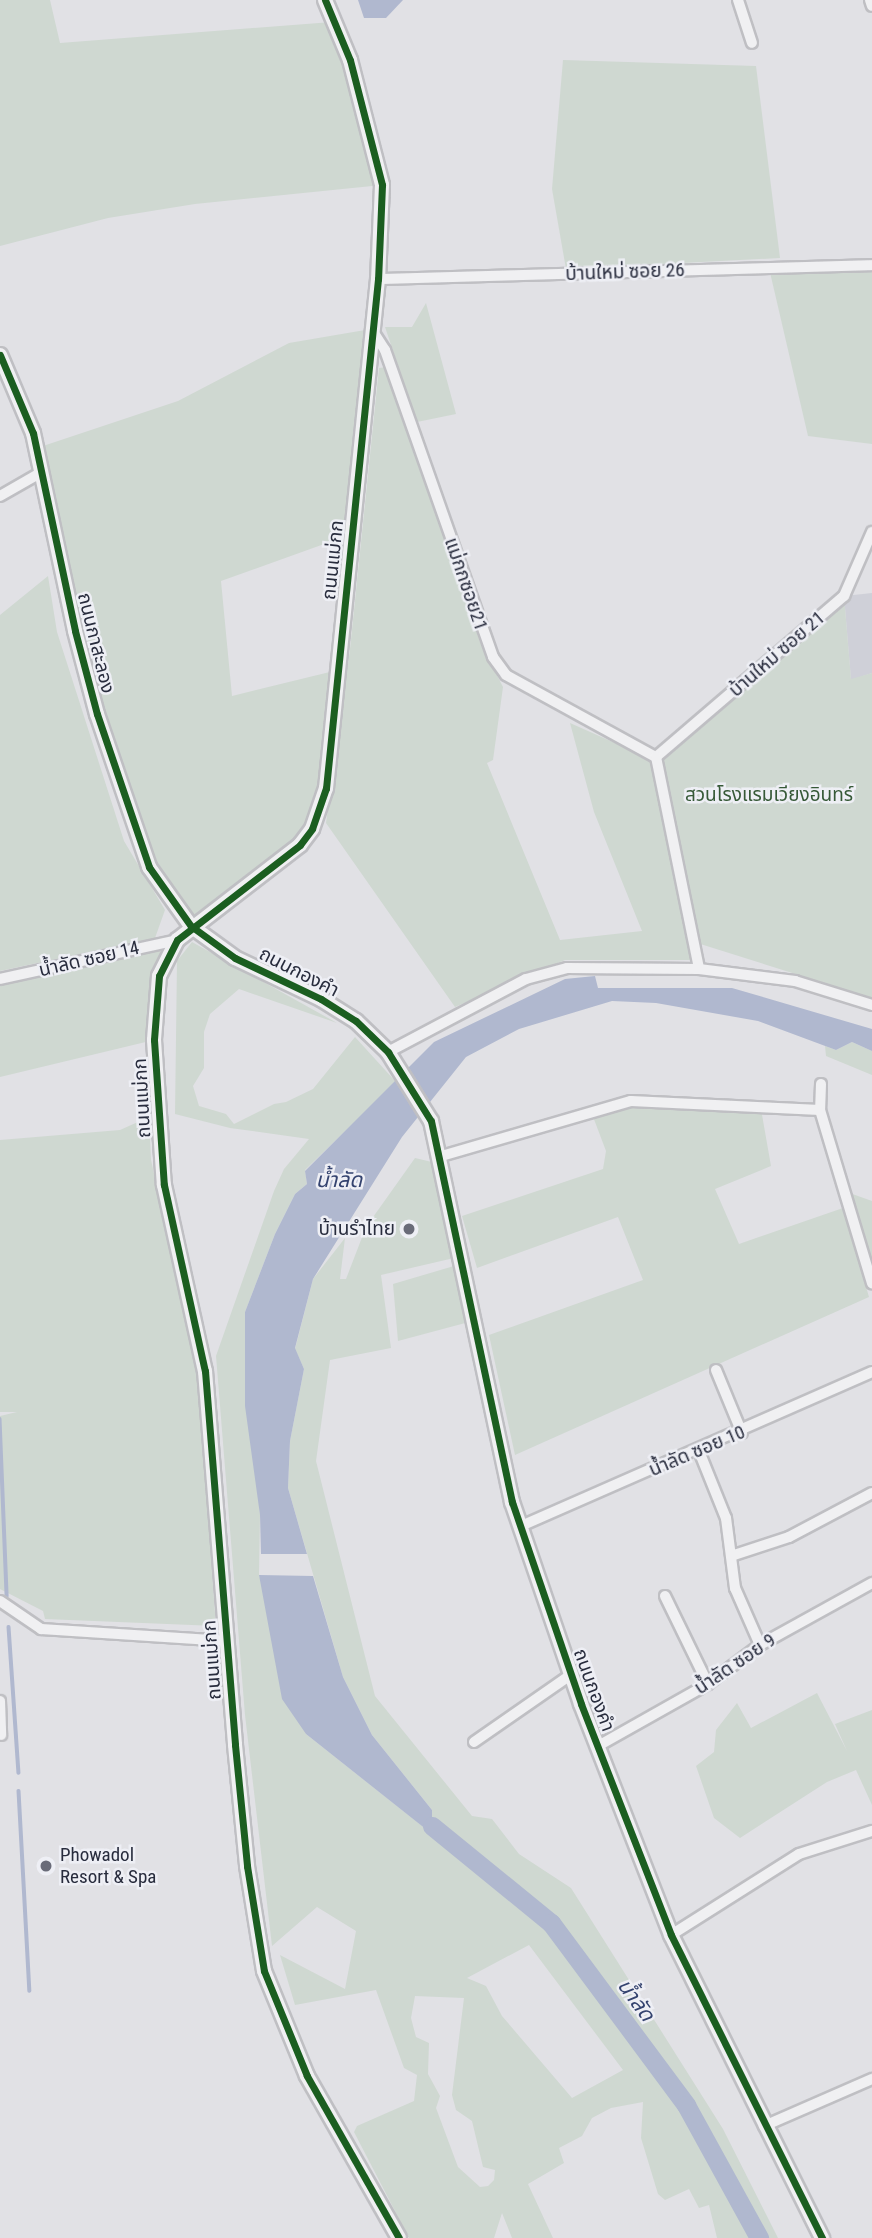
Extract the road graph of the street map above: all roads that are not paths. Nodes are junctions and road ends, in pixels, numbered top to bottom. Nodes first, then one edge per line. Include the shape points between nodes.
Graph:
1 (325, 0) edge
2 (738, 0) edge
3 (870, 0) edge
4 (872, 6) edge
5 (752, 43) dead end
6 (872, 265) edge
7 (378, 279) junction
8 (372, 329) junction
9 (0, 355) edge
10 (42, 471) junction
11 (0, 496) edge
12 (872, 532) edge
13 (656, 757) junction
14 (191, 926) junction
15 (177, 940) junction
16 (699, 969) junction
17 (0, 979) edge
18 (872, 1005) edge
19 (388, 1052) junction
20 (821, 1084) dead end
21 (820, 1110) junction
22 (438, 1157) junction
23 (872, 1283) edge
24 (716, 1370) dead end
25 (872, 1372) edge
26 (742, 1433) junction
27 (699, 1451) junction
28 (872, 1493) edge
29 (521, 1526) junction
30 (731, 1556) junction
31 (872, 1583) edge
32 (666, 1595) dead end
33 (0, 1601) edge
34 (227, 1641) junction
35 (760, 1644) junction
36 (572, 1674) junction
37 (708, 1684) junction
38 (0, 1701) edge
39 (1, 1735) edge
40 (474, 1742) dead end
41 (598, 1746) junction
42 (872, 1831) edge
43 (671, 1935) junction
44 (872, 2079) edge
45 (764, 2126) junction
46 (399, 2238) edge
47 (822, 2238) edge

1 - 7 street, ถนนแม่กก via 350,60 378,163 382,205
2 - 5 street
3 - 4 street
6 - 7 street, บ้านใหม่ ซอย 26
7 - 8 street, ถนนแม่กก
8 - 13 street, แม่กกซอย21 via 385,350 493,657 506,675
8 - 14 street, ถนนแม่กก via 321,809 300,845
9 - 10 street, ถนนกาสะลอง via 33,433
10 - 11 street
10 - 14 street, ถนนกาสะลอง via 75,631 136,837 149,867
12 - 13 street, บ้านใหม่ ซอย 21 via 844,596
13 - 16 street
14 - 15 street, ถนนแม่กก
14 - 19 street, ถนนกองคำ via 235,958 333,1006
15 - 17 street, น้ำลัด ซอย 14
15 - 34 street, ถนนแม่กก via 165,959 155,1004 161,1154 205,1371
16 - 18 street via 795,981
16 - 19 street via 567,968 526,979
19 - 22 street, ถนนกองคำ via 431,1121
20 - 21 street
21 - 22 street via 631,1101
21 - 23 street
22 - 29 street, ถนนกองคำ
24 - 26 street
25 - 26 street, น้ำลัด ซอย 10
26 - 27 street, น้ำลัด ซอย 10
27 - 29 street, น้ำลัด ซอย 10
27 - 30 street via 726,1518
28 - 30 street via 789,1537
29 - 36 street, ถนนกองคำ
30 - 35 street via 735,1588
31 - 35 street, น้ำลัด ซอย 9
32 - 37 street
33 - 34 street via 41,1629
34 - 46 street, ถนนแม่กก via 247,1866 264,1971 307,2076
35 - 37 street, น้ำลัด ซอย 9
36 - 40 street
36 - 41 street, ถนนกองคำ
37 - 41 street, น้ำลัด ซอย 9
38 - 39 street
41 - 43 street, ถนนกองคำ
42 - 43 street via 799,1854
43 - 45 street, ถนนกองคำ
44 - 45 street
45 - 47 street, ถนนกองคำ

